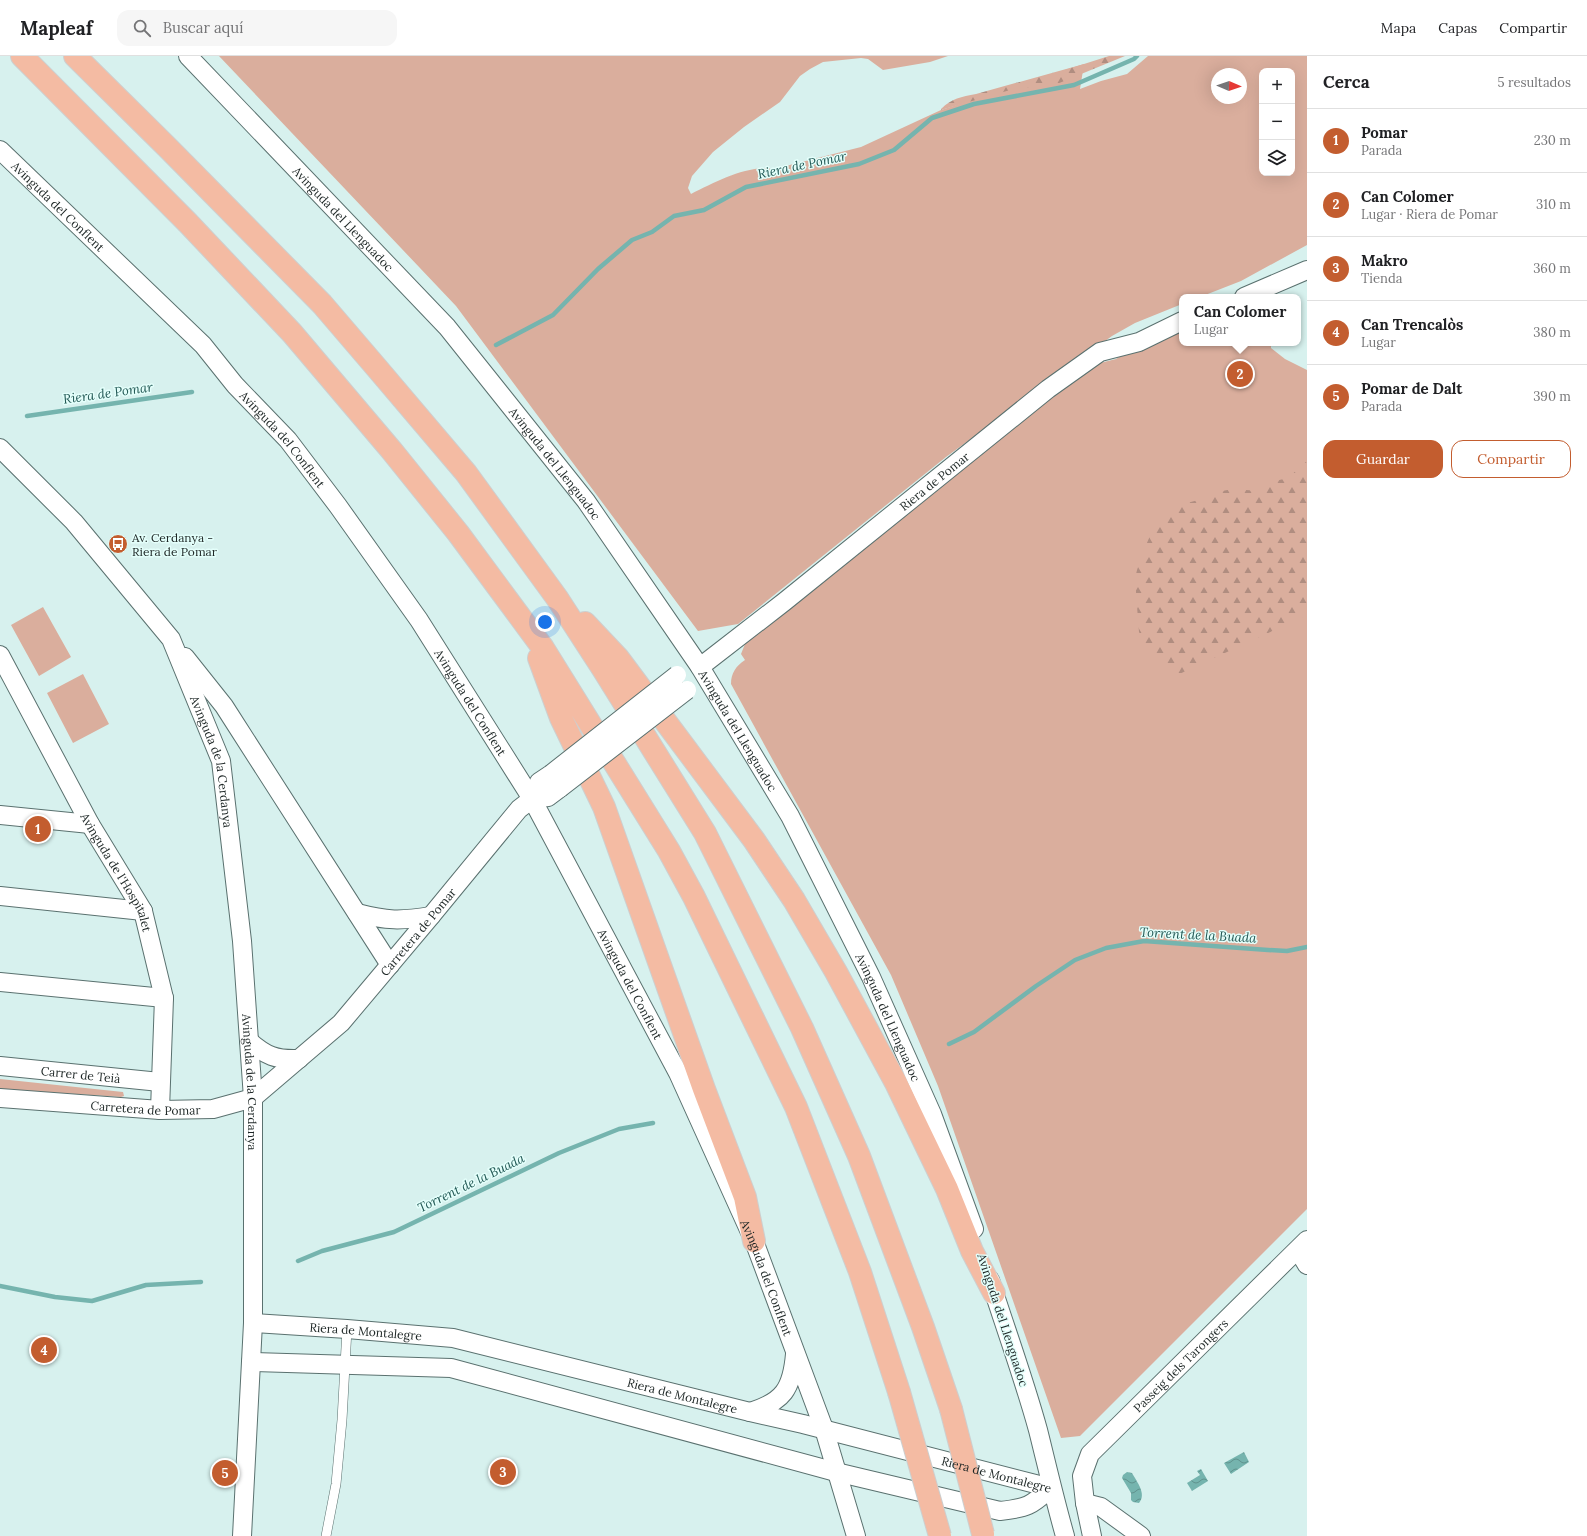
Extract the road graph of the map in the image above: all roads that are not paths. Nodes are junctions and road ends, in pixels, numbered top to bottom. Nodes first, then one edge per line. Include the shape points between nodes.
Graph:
1 (22, 56) edge
2 (75, 56) edge
3 (188, 56) edge
4 (0, 150) edge
5 (1307, 270) edge
6 (1251, 294) edge
7 (1179, 322) edge
8 (0, 448) edge
9 (557, 598) junction
10 (526, 625) junction
11 (171, 639) junction
12 (0, 657) edge
13 (701, 668) junction
14 (532, 799) junction
15 (0, 814) edge
16 (90, 824) junction
17 (0, 896) edge
18 (143, 911) junction
19 (357, 913) junction
20 (431, 916) junction
21 (390, 965) junction
22 (0, 982) edge
23 (164, 998) junction
24 (249, 1041) junction
25 (299, 1059) junction
26 (0, 1066) edge
27 (160, 1082) junction
28 (0, 1098) edge
29 (253, 1098) junction
30 (160, 1110) junction
31 (754, 1241) junction
32 (1304, 1252) edge
33 (994, 1293) junction
34 (253, 1323) junction
35 (347, 1329) junction
36 (796, 1354) junction
37 (252, 1362) junction
38 (346, 1365) junction
39 (750, 1412) junction
40 (824, 1430) junction
41 (836, 1472) junction
42 (1051, 1488) junction
43 (1085, 1503) junction
44 (983, 1535) edge
45 (242, 1536) edge
46 (326, 1536) edge
47 (856, 1536) edge
48 (940, 1536) edge
49 (1065, 1536) edge
50 (1092, 1536) edge
51 (1141, 1536) edge

1 - 10 highway via 188,223 292,333 458,533
2 - 9 highway via 322,304 466,472
3 - 13 street, Avinguda del Llenguadoc via 447,327 586,501
4 - 14 street, Avinguda del Conflent via 203,345 235,385 288,440 419,620
5 - 6 street
7 - 13 street, Riera de Pomar via 1138,342 1100,352 1038,396
8 - 11 street, Avinguda de la Cerdanya via 74,522
9 - 33 highway via 618,658 754,840 794,900 896,1083
9 - 44 highway, bridge via 705,833 802,1028 859,1156 923,1327 951,1409
10 - 31 highway via 561,718 604,807 745,1197
10 - 48 highway, bridge via 669,851 796,1107 860,1272
11 - 19 street, Avinguda de la Cerdanya via 224,706
11 - 24 street, Avinguda de la Cerdanya via 221,761 242,941
12 - 16 street, Avinguda de l'Hospitalet
13 - 14 street, Carretera de Pomar, bridge via 556,781 548,797
13 - 33 street, Avinguda del Llenguadoc via 790,816 871,977 932,1114 972,1222
14 - 20 street, Carretera de Pomar via 519,809
14 - 31 street, Avinguda del Conflent via 678,1073
15 - 16 street
16 - 18 street, Avinguda de l'Hospitalet
17 - 18 street
18 - 23 street, Avinguda de l'Hospitalet
19 - 20 street via 377,919 401,921
19 - 21 street, Avinguda de la Cerdanya
20 - 21 street, Carretera de Pomar
21 - 25 street, Carretera de Pomar via 341,1023
22 - 23 street
23 - 27 street, Avinguda de l'Hospitalet
24 - 25 street via 276,1058
24 - 29 street, Avinguda de la Cerdanya
25 - 29 street, Carretera de Pomar
26 - 27 street, Carrer de Teià
27 - 30 street, Avinguda de l'Hospitalet
28 - 30 street, Carretera de Pomar
29 - 30 street, Carretera de Pomar via 213,1109
29 - 34 street, Avinguda de la Cerdanya
31 - 36 street, Avinguda del Conflent
32 - 43 street, Passeig dels Tarongers via 1090,1454 1082,1476
33 - 42 street, Avinguda del Llenguadoc via 1036,1424
34 - 35 street, Riera de Montalegre
34 - 37 street, Avinguda de la Cerdanya
35 - 38 lane
35 - 39 street, Riera de Montalegre via 453,1338
36 - 39 street, Avinguda del Conflent via 788,1388 767,1407
36 - 40 street, Avinguda del Conflent
37 - 38 street, Riera de Montalegre
37 - 45 street, Avinguda de la Cerdanya
38 - 41 street, Riera de Montalegre via 451,1368
38 - 46 lane via 336,1484
39 - 40 street, Riera de Montalegre
40 - 41 street, Avinguda del Conflent
40 - 42 street, Riera de Montalegre
41 - 42 street, Riera de Montalegre via 1000,1511 1020,1509 1034,1503
41 - 47 street, Avinguda del Conflent
42 - 49 street, Avinguda del Llenguadoc
43 - 50 street, Passeig dels Tarongers
43 - 51 street via 1101,1507

